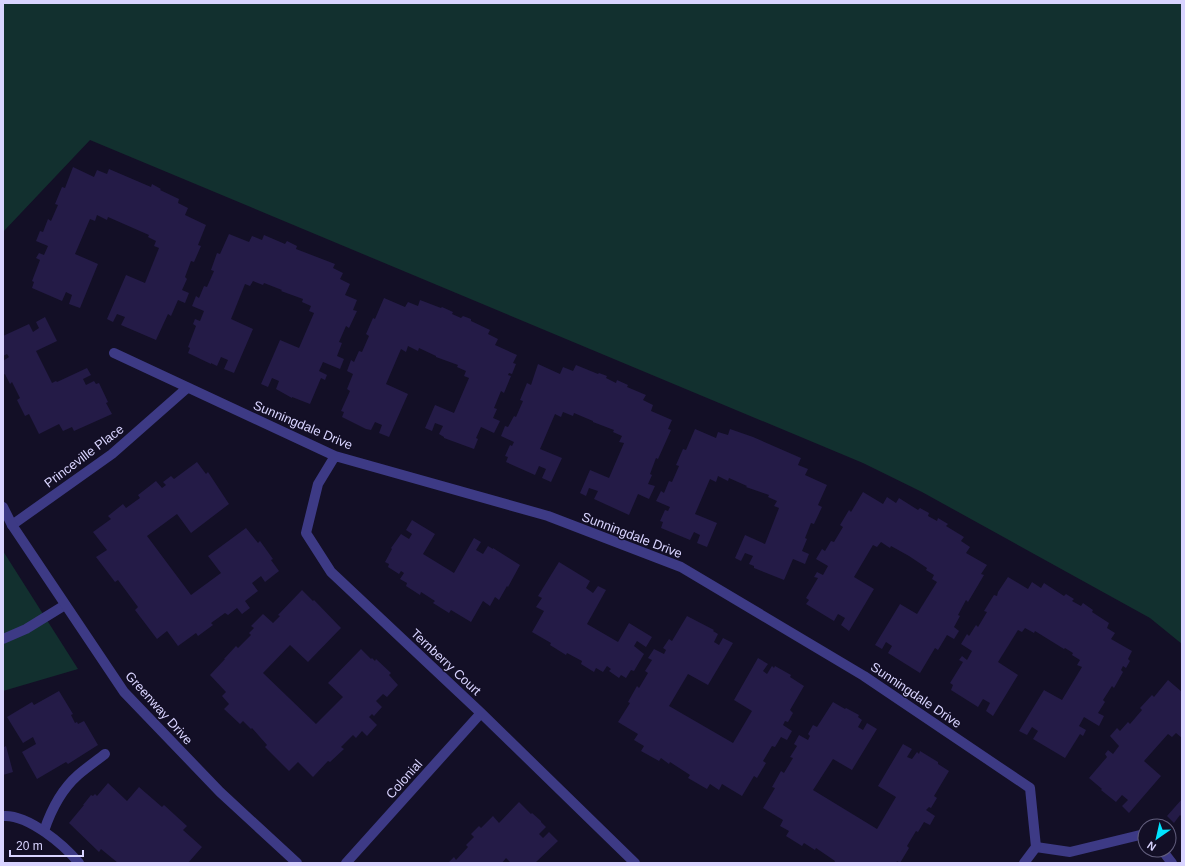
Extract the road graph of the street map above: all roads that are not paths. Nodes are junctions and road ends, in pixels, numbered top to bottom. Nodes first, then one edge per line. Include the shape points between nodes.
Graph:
1 (114, 353) dead end
2 (187, 388) junction
3 (335, 456) junction
4 (3, 507) edge
5 (12, 525) junction
6 (65, 605) junction
7 (3, 639) edge
8 (482, 713) junction
9 (105, 754) dead end
10 (7, 816) edge
11 (44, 831) junction
12 (1137, 835) edge
13 (1036, 847) junction
14 (79, 863) edge
15 (297, 863) edge
16 (346, 863) edge
17 (635, 863) edge
18 (1024, 863) edge

1 - 2 street, Sunningdale Drive
2 - 3 street, Sunningdale Drive
2 - 5 street, Princeville Place via 112,454
3 - 8 street, Ternberry Court via 318,484 306,533 332,572
3 - 13 street, Sunningdale Drive via 548,516 681,567 864,676 1030,788
4 - 5 street, Greenway Drive
5 - 6 street, Greenway Drive
6 - 7 street via 26,629
6 - 15 street, Greenway Drive via 124,692 220,792
8 - 16 street, Colonial
8 - 17 street, Ternberry Court
9 - 11 street via 77,776 63,791
10 - 11 street
11 - 14 street via 68,850
12 - 13 street via 1070,852
13 - 18 street

